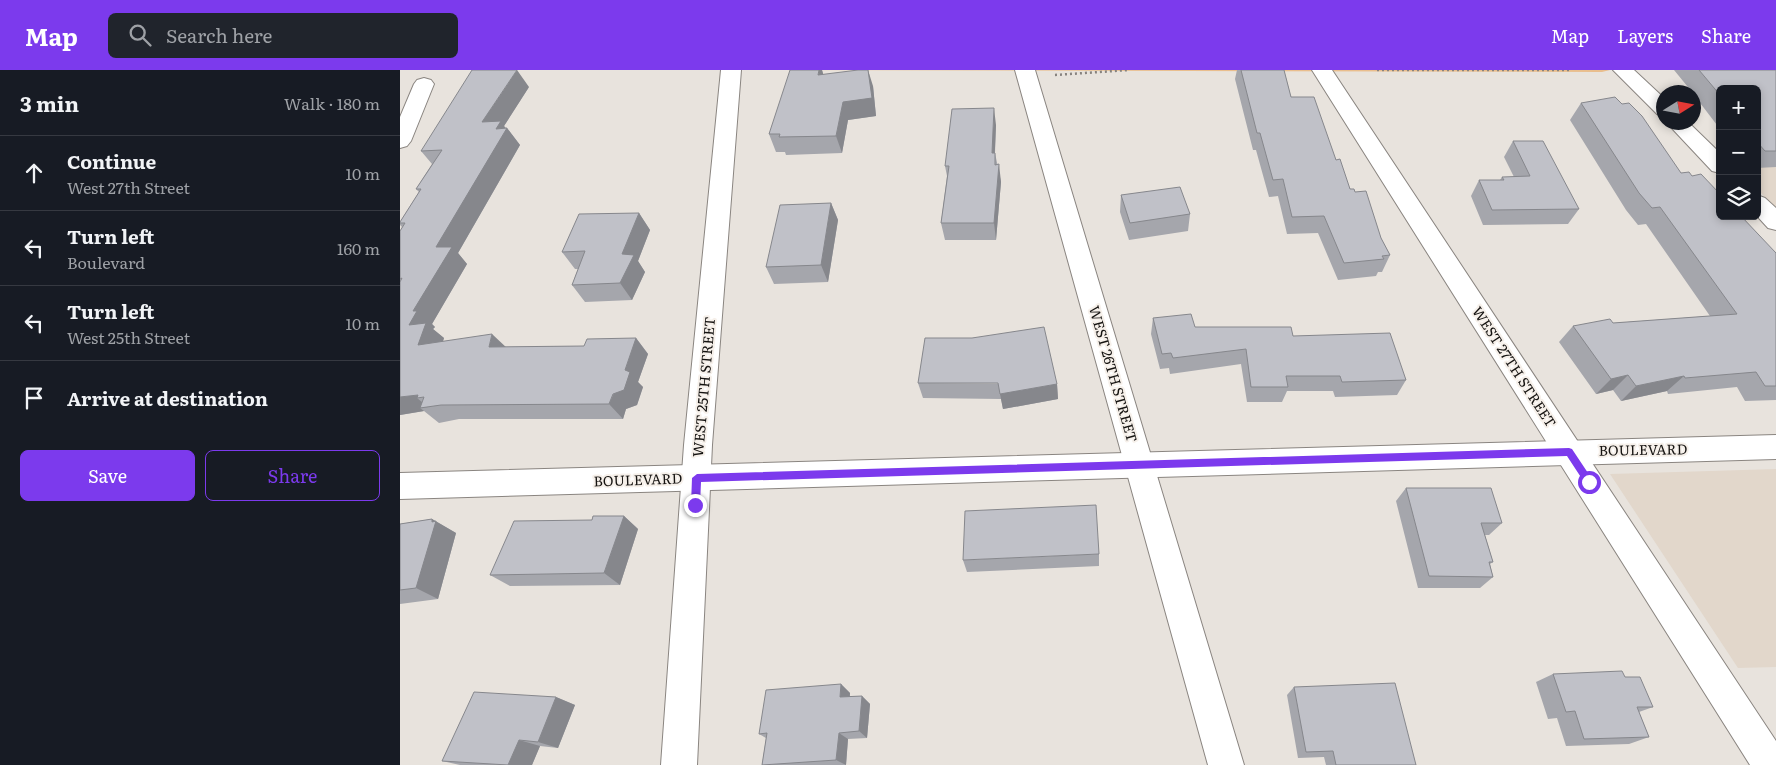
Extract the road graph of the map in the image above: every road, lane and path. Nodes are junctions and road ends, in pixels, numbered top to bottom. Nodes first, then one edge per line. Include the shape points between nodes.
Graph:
1 (731, 70) edge
2 (1024, 70) edge
3 (1129, 70) edge
4 (1322, 70) edge
5 (1377, 70) edge
6 (1564, 70) edge
7 (1570, 70) edge
8 (1623, 70) edge
9 (1052, 75) dead end
10 (424, 84) dead end
11 (1656, 102) edge
12 (1684, 130) edge
13 (400, 141) edge
14 (1716, 162) edge
15 (1761, 207) edge
16 (1776, 222) edge
17 (1776, 447) edge
18 (1569, 452) junction
19 (1139, 464) junction
20 (697, 478) junction
21 (400, 486) edge
22 (679, 765) edge
23 (1226, 765) edge
24 (1771, 765) edge

1 - 20 street, WEST 25TH STREET
2 - 19 street, WEST 26TH STREET
3 - 9 path
4 - 18 street, WEST 27TH STREET
5 - 6 path
6 - 7 path
8 - 11 street
10 - 13 street
12 - 14 street
15 - 16 street
17 - 18 street, BOULEVARD
18 - 19 street, BOULEVARD
18 - 24 street, WEST 27TH STREET
19 - 20 street, BOULEVARD
19 - 23 street, WEST 26TH STREET
20 - 21 street, BOULEVARD
20 - 22 street, WEST 25TH STREET

